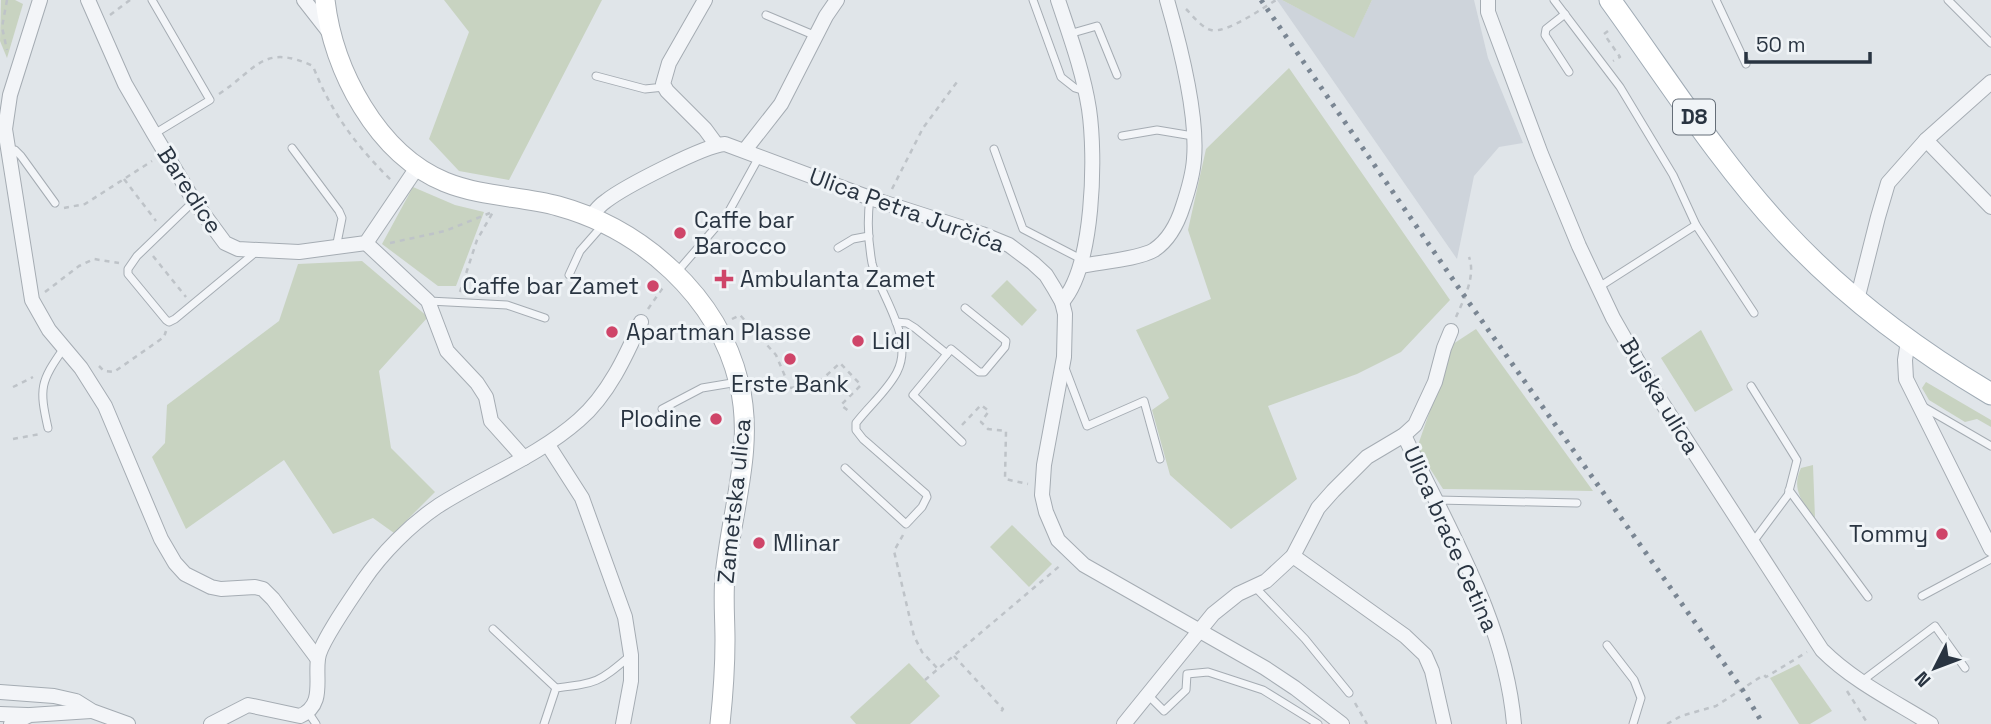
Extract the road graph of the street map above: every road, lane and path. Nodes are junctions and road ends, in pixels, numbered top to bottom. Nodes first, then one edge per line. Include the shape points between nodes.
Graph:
1 (7, 0) edge
2 (40, 0) edge
3 (88, 0) edge
4 (130, 0) edge
5 (152, 0) edge
6 (304, 0) edge
7 (325, 0) edge
8 (705, 0) edge
9 (837, 0) edge
10 (1033, 0) edge
11 (1058, 0) edge
12 (1167, 0) edge
13 (1276, 0) edge
14 (1488, 0) edge
15 (1554, 0) edge
16 (1610, 0) edge
17 (1716, 0) edge
18 (1948, 0) edge
19 (1184, 7) dead end
20 (1565, 14) junction
21 (766, 15) dead end
22 (108, 16) dead end
23 (1608, 31) dead end
24 (331, 34) junction
25 (1069, 34) junction
26 (816, 36) junction
27 (1991, 43) edge
28 (9, 57) dead end
29 (1615, 60) dead end
30 (1745, 64) dead end
31 (1569, 72) dead end
32 (1117, 75) dead end
33 (596, 76) dead end
34 (957, 82) dead end
35 (1991, 82) edge
36 (665, 87) junction
37 (1085, 91) junction
38 (210, 100) junction
39 (154, 134) junction
40 (1122, 136) dead end
41 (1194, 136) junction
42 (1926, 140) junction
43 (716, 144) junction
44 (292, 148) dead end
45 (994, 149) dead end
46 (7, 150) junction
47 (745, 150) junction
48 (164, 153) junction
49 (759, 157) junction
50 (418, 166) junction
51 (124, 179) junction
52 (390, 179) dead end
53 (889, 195) dead end
54 (870, 198) junction
55 (194, 201) junction
56 (55, 203) joint
57 (1991, 207) edge
58 (597, 220) junction
59 (1696, 225) junction
60 (164, 230) junction
61 (869, 236) junction
62 (366, 243) junction
63 (146, 247) junction
64 (336, 248) junction
65 (838, 248) dead end
66 (257, 251) junction
67 (1469, 257) dead end
68 (1081, 263) junction
69 (129, 264) junction
70 (569, 275) dead end
71 (672, 278) junction
72 (1598, 288) junction
73 (32, 300) junction
74 (1857, 300) junction
75 (428, 301) junction
76 (1062, 302) junction
77 (457, 303) junction
78 (192, 305) junction
79 (965, 308) dead end
80 (1754, 313) dead end
81 (545, 318) dead end
82 (169, 321) junction
83 (728, 321) dead end
84 (641, 322) joint
85 (895, 322) junction
86 (1451, 331) joint
87 (1908, 341) junction
88 (64, 347) junction
89 (947, 354) junction
90 (94, 362) dead end
91 (1063, 364) junction
92 (48, 370) junction
93 (746, 384) junction
94 (1751, 386) dead end
95 (13, 387) dead end
96 (790, 388) junction
97 (1991, 394) edge
98 (1918, 404) junction
99 (662, 409) dead end
100 (859, 419) junction
101 (48, 428) joint
102 (953, 434) junction
103 (1404, 436) junction
104 (13, 439) dead end
105 (962, 442) dead end
106 (548, 445) junction
107 (1991, 446) edge
108 (524, 458) junction
109 (1160, 459) dead end
110 (845, 468) dead end
111 (1035, 485) dead end
112 (1789, 490) junction
113 (1436, 500) junction
114 (1577, 503) dead end
115 (1753, 542) junction
116 (900, 543) dead end
117 (1991, 549) edge
118 (1293, 556) junction
119 (1991, 559) edge
120 (1064, 562) dead end
121 (1254, 586) junction
122 (1922, 596) dead end
123 (1868, 597) dead end
124 (493, 629) dead end
125 (1200, 629) junction
126 (1607, 645) dead end
127 (1818, 645) junction
128 (631, 655) junction
129 (954, 656) junction
130 (317, 657) junction
131 (1965, 668) dead end
132 (938, 669) junction
133 (925, 680) dead end
134 (1862, 682) junction
135 (556, 688) junction
136 (1846, 690) dead end
137 (0, 692) edge
138 (1349, 693) joint
139 (1147, 695) junction
140 (92, 711) junction
141 (999, 714) dead end
142 (0, 715) edge
143 (30, 715) junction
144 (312, 718) edge
145 (11, 724) edge
146 (128, 724) edge
147 (212, 724) edge
148 (544, 724) edge
149 (623, 724) edge
150 (720, 724) edge
151 (1124, 724) edge
152 (1318, 724) edge
153 (1342, 724) edge
154 (1367, 724) edge
155 (1444, 724) edge
156 (1514, 724) edge
157 (1633, 724) edge
158 (1667, 724) edge
159 (1868, 724) edge
160 (1931, 724) edge

1 - 28 path via 2,27
2 - 46 street via 10,95
3 - 39 street, Baredice via 125,84
4 - 22 path
5 - 38 lane
6 - 24 street
7 - 24 main road, Zametska ulica
8 - 36 street via 669,63
9 - 26 street
10 - 37 lane via 1061,77
11 - 25 street
12 - 41 street via 1186,74
13 - 19 path via 1218,31 1207,29
14 - 72 street, Bujska ulica via 1488,12 1541,154
15 - 20 lane
16 - 74 main road, D8 via 1752,195 1814,262
17 - 30 lane
18 - 27 lane
20 - 31 lane via 1545,35
20 - 59 lane via 1620,87 1673,175
21 - 26 lane
23 - 29 path via 1604,34 1620,57
24 - 50 main road, Zametska ulica via 366,113
25 - 32 lane via 1097,26
25 - 37 street
26 - 47 street via 781,104
33 - 36 lane via 645,89
34 - 53 path via 923,128
35 - 42 street
36 - 43 street
37 - 68 street via 1091,128 1091,186
38 - 39 lane
38 - 52 path via 263,59 289,57 313,66 334,112
39 - 48 street, Baredice
40 - 41 lane via 1157,130
41 - 68 street via 1186,194 1178,220 1161,244 1143,255
42 - 57 street
42 - 74 street via 1888,183
43 - 47 street, Ulica Petra Jurčića
43 - 58 street via 611,197
44 - 64 lane via 339,211 342,218
45 - 68 lane via 1024,229
46 - 56 lane via 19,154
46 - 73 street
47 - 49 street, Ulica Petra Jurčića
48 - 51 path
48 - 55 street, Baredice
49 - 54 street, Ulica Petra Jurčića
49 - 71 lane via 728,214
50 - 58 main road, Zametska ulica via 445,182 488,195 533,201
50 - 62 street
51 - 56 path via 85,204 66,209
51 - 60 path
54 - 61 lane
54 - 76 street, Ulica Petra Jurčića via 1009,245 1046,275
55 - 60 lane
55 - 66 street, Baredice via 225,243
58 - 70 lane
58 - 71 main road, Zametska ulica via 646,248
59 - 72 lane
59 - 80 lane
60 - 63 lane
61 - 65 lane
61 - 85 lane via 873,264
62 - 64 street, Baredice
62 - 75 street
62 - 77 path via 377,246 445,230 493,212 470,260
63 - 69 lane
63 - 78 path
64 - 66 street, Baredice
66 - 78 lane
67 - 86 path via 1473,267
68 - 76 street via 1076,282
69 - 73 path via 94,259
69 - 82 lane via 128,274
71 - 84 path
71 - 93 main road, Zametska ulica via 717,328
72 - 115 street, Bujska ulica via 1657,395
73 - 88 street
74 - 87 main road, D8
75 - 77 lane
75 - 108 street via 447,351 478,383 491,421
76 - 91 street, Ulica Petra Jurčića
77 - 81 lane via 507,305
78 - 82 lane
79 - 89 lane via 1007,344 984,372 951,349
82 - 90 path via 164,337 114,372 104,371
83 - 96 path via 740,315 776,355
84 - 106 street via 601,396
85 - 89 lane via 915,328
85 - 100 lane via 902,348 898,371
86 - 103 street via 1422,412
87 - 97 main road, D8
87 - 98 street via 1906,380
88 - 92 lane
88 - 130 street via 106,406 168,552 185,574 221,590 263,589
89 - 102 lane via 913,395
91 - 109 lane via 1087,426 1144,401
91 - 125 street, Ulica Petra Jurčića via 1042,495 1058,540 1084,565
92 - 95 path
92 - 101 lane via 42,386
93 - 96 path via 775,383
93 - 99 lane via 702,388
93 - 150 main road, Zametska ulica via 744,450 725,578
94 - 112 lane via 1797,460
96 - 100 path via 818,383 840,363 861,385 841,405
98 - 107 lane
98 - 117 street
100 - 110 lane via 857,433 926,494 926,501 906,524
101 - 104 path
102 - 105 lane
102 - 111 path via 981,405 989,411 981,422 988,429 1006,431 1005,480
103 - 113 street, Ulica braće Cetina
103 - 118 street via 1367,457 1318,508
106 - 108 street
106 - 128 street via 582,498 625,617
108 - 130 street via 438,507 378,560
112 - 115 lane
112 - 123 lane
113 - 114 lane
113 - 156 street, Ulica braće Cetina via 1489,616
115 - 127 street, Bujska ulica
116 - 132 path via 894,551 914,636
118 - 121 street
118 - 155 street via 1425,655
119 - 122 lane
120 - 129 path
121 - 125 street via 1238,594
121 - 138 lane
124 - 135 lane
125 - 139 street
125 - 153 street, Ulica Petra Jurčića via 1295,688
126 - 157 lane via 1634,680 1641,698
127 - 134 street, Bujska ulica
127 - 158 path via 1716,706
128 - 135 lane via 603,679
128 - 149 street
129 - 132 path
129 - 141 path via 1003,709
130 - 144 street via 318,694
131 - 134 lane via 1935,626
132 - 133 path
134 - 160 street, Bujska ulica
135 - 148 lane
136 - 159 path
137 - 140 street via 54,696
138 - 154 path
139 - 151 street
139 - 152 lane via 1164,711 1186,690 1187,674 1208,672 1263,691
140 - 143 street
140 - 146 street
142 - 143 street
143 - 145 street
144 - 147 street via 248,705

